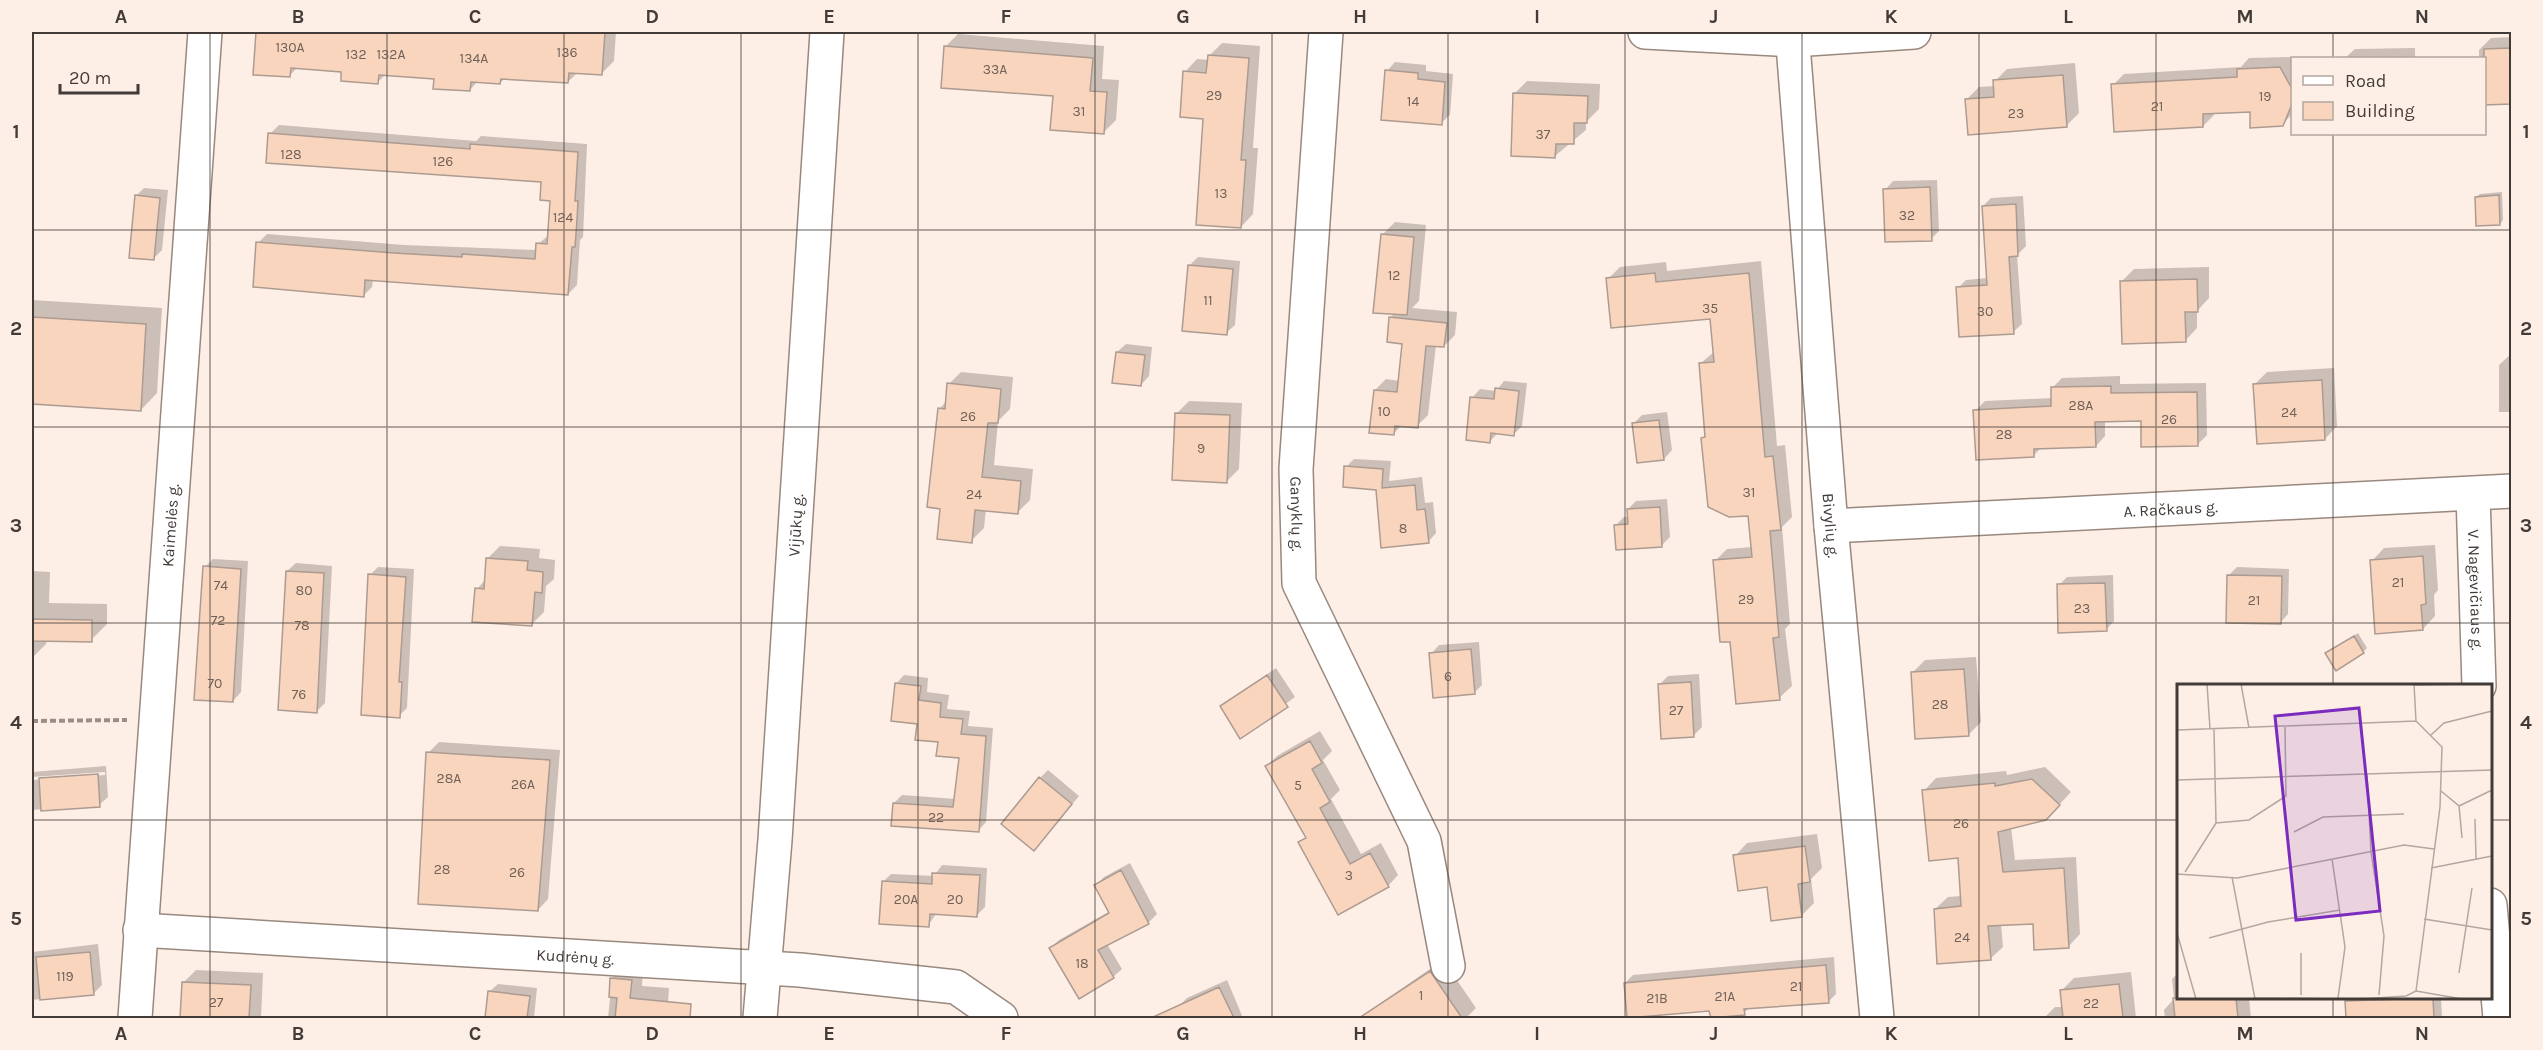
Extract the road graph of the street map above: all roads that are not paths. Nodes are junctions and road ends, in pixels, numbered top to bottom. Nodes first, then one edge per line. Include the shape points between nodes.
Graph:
1 (205, 32) edge
2 (826, 32) edge
3 (1326, 32) edge
4 (1645, 32) edge
5 (1914, 32) edge
6 (1793, 36) edge
7 (2511, 491) edge
8 (2473, 494) junction
9 (1831, 526) junction
10 (2479, 684) edge
11 (2492, 928) edge
12 (140, 930) junction
13 (1448, 966) dead end
14 (765, 967) junction
15 (135, 1018) edge
16 (760, 1018) edge
17 (1001, 1018) edge
18 (1877, 1018) edge
19 (2500, 1018) edge

1 - 12 street, Kaimelės g.
2 - 14 street, Vijūkų g.
3 - 13 street, Ganyklų g. via 1296,469 1299,583 1424,841
4 - 6 street
5 - 6 street
6 - 9 street, Bivylių g.
7 - 8 street, A. Račkaus g.
8 - 9 street, A. Račkaus g.
8 - 10 street, V. Nagevičiaus g.
9 - 18 street, Bivylių g.
11 - 19 street
12 - 14 street, Kudrėnų g.
12 - 15 street, Kaimelės g.
14 - 16 street, Vijūkų g.
14 - 17 street, Kudrėnų g. via 956,987

